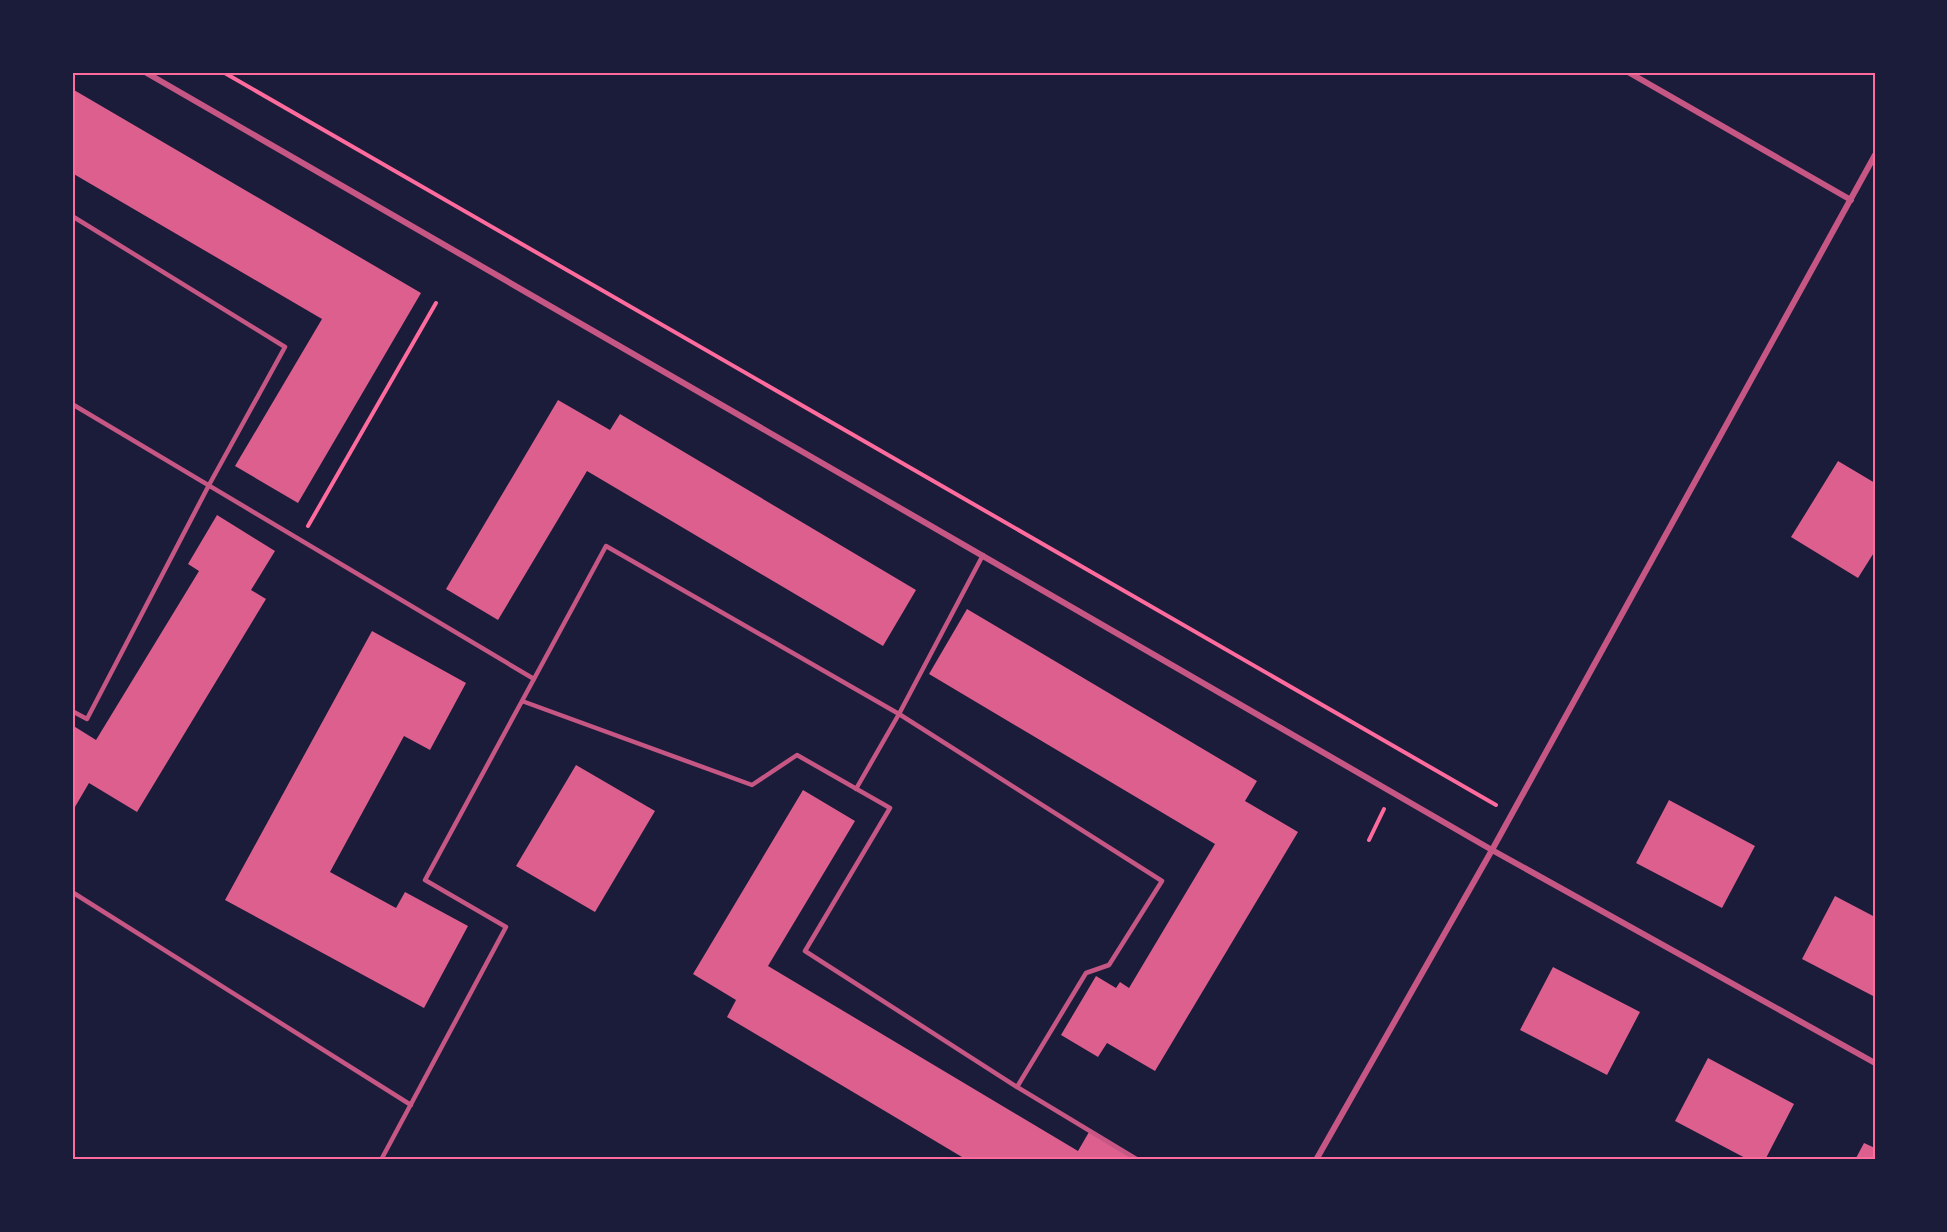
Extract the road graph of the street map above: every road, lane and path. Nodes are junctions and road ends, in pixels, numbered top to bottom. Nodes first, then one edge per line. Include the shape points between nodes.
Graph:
1 (145, 72) edge
2 (223, 72) edge
3 (1628, 72) edge
4 (1875, 155) edge
5 (1851, 200) junction
6 (72, 216) edge
7 (436, 303) dead end
8 (72, 404) edge
9 (209, 485) junction
10 (300, 539) junction
11 (983, 555) junction
12 (534, 679) junction
13 (522, 701) junction
14 (72, 711) edge
15 (899, 714) junction
16 (856, 789) junction
17 (1393, 792) junction
18 (1511, 814) junction
19 (1369, 840) dead end
20 (1492, 849) junction
21 (72, 892) edge
22 (1875, 1063) edge
23 (1017, 1087) junction
24 (411, 1105) junction
25 (381, 1160) edge
26 (1138, 1160) edge
27 (1316, 1160) edge

1 - 11 street
2 - 18 path
3 - 5 street
4 - 5 street
5 - 18 street
6 - 9 lane via 285,347
7 - 10 path
8 - 9 lane
9 - 10 lane
9 - 14 lane via 87,719
10 - 12 lane
11 - 15 lane
11 - 17 street
12 - 13 lane
12 - 15 lane via 606,546
13 - 16 lane via 752,785 797,755
13 - 24 lane via 425,880 506,927
15 - 16 lane
15 - 23 lane via 1162,881 1109,965 1086,973
16 - 23 lane via 890,808 805,951
17 - 19 path
17 - 20 street
18 - 20 street
20 - 22 street
20 - 27 street
21 - 24 lane
23 - 26 lane
24 - 25 lane

